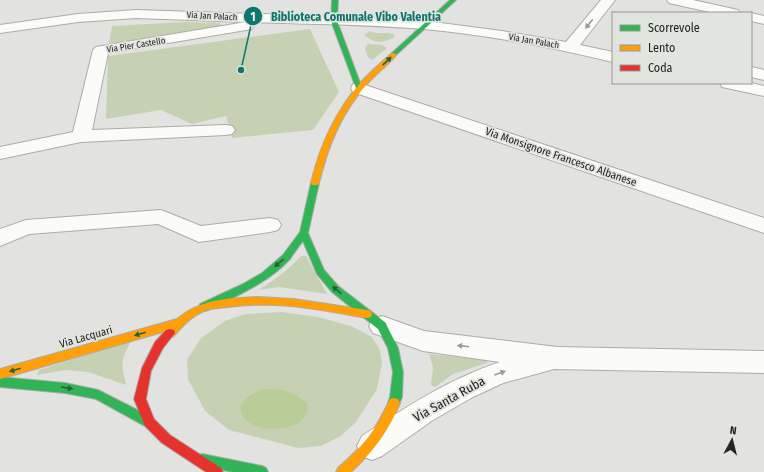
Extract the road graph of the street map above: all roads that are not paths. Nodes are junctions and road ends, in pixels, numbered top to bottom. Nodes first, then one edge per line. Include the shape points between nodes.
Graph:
1 (189, 0) edge
2 (335, 0) edge
3 (453, 0) edge
4 (608, 0) edge
5 (674, 0) edge
6 (742, 0) edge
7 (169, 8) edge
8 (728, 12) edge
9 (737, 12) edge
10 (206, 16) junction
11 (752, 17) edge
12 (292, 19) junction
13 (764, 20) edge
14 (334, 21) junction
15 (424, 25) junction
16 (0, 29) edge
17 (104, 32) junction
18 (570, 47) junction
19 (612, 57) edge
20 (752, 72) edge
21 (764, 75) edge
22 (732, 84) edge
23 (359, 88) junction
24 (764, 91) edge
25 (226, 130) dead end
26 (80, 136) junction
27 (0, 153) edge
28 (270, 225) dead end
29 (764, 226) edge
30 (304, 233) junction
31 (0, 238) edge
32 (204, 307) junction
33 (375, 320) junction
34 (178, 323) junction
35 (557, 358) junction
36 (764, 362) edge
37 (0, 374) edge
38 (0, 382) edge
39 (149, 422) junction
40 (369, 448) junction
41 (199, 459) junction
42 (217, 472) edge
43 (262, 472) edge
44 (342, 472) edge

1 - 7 street
1 - 10 street
2 - 14 main road
3 - 15 main road
4 -> 18 street
5 - 8 street
6 - 9 street
7 - 10 street, Via Jan Palach
7 - 17 street, Via Jan Palach via 136,14
10 - 12 street, Via Jan Palach
11 - 13 street
12 - 14 street, Via Jan Palach
12 - 17 street, Via Pier Castello
14 - 15 street, Via Jan Palach
14 - 23 main road
15 - 18 street, Via Jan Palach
23 -> 15 main road
16 - 17 street, Via Jan Palach
17 - 26 street, Via Pier Castello
18 - 19 street, Via Jan Palach
20 - 21 street
22 - 24 street
23 - 29 street, Via Monsignore Francesco Albanese
23 - 30 main road via 342,110 322,154
25 - 26 street
26 - 27 street
28 - 31 street via 199,234 161,217 26,227
30 -> 32 main road via 286,257 265,275 246,288
33 -> 30 main road via 335,289 320,272
32 - 33 main road via 231,302 286,301
32 - 34 main road
35 -> 33 street, Via Santa Ruba via 423,341
33 - 40 main road via 393,348 398,372 396,397 386,423
34 -> 37 main road, Via Lacquari
34 - 39 main road via 159,345 146,371 140,399
35 - 36 street, Via Santa Ruba
40 -> 35 street, Via Santa Ruba via 429,408 477,382 512,369
38 -> 39 main road via 65,388 98,395
39 - 41 main road via 166,438
40 - 44 main road
41 - 42 main road
41 - 43 main road

